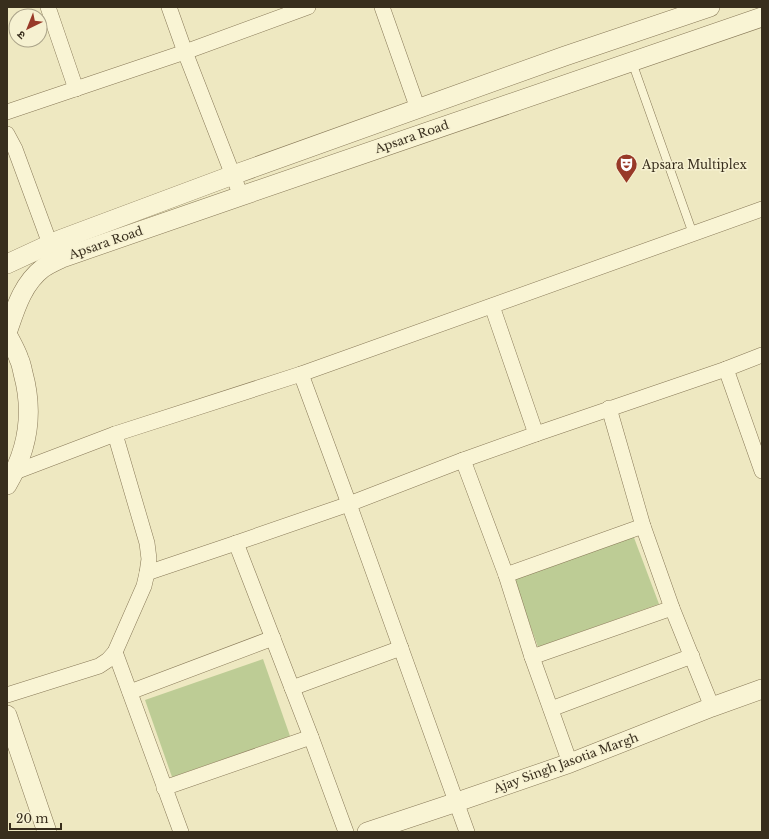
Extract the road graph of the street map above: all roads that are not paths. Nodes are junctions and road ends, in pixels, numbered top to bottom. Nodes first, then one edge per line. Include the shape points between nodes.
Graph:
1 (48, 7) edge
2 (169, 7) edge
3 (382, 7) edge
4 (710, 7) edge
5 (300, 8) edge
6 (762, 17) edge
7 (185, 52) junction
8 (632, 62) junction
9 (76, 89) junction
10 (418, 109) junction
11 (7, 112) edge
12 (7, 134) edge
13 (233, 175) junction
14 (241, 196) junction
15 (762, 210) edge
16 (693, 234) junction
17 (57, 248) junction
18 (7, 264) edge
19 (492, 306) junction
20 (7, 333) edge
21 (762, 355) edge
22 (726, 369) junction
23 (301, 374) junction
24 (609, 408) junction
25 (115, 434) junction
26 (536, 434) junction
27 (463, 460) junction
28 (762, 471) edge
29 (11, 479) edge
30 (349, 504) junction
31 (643, 526) junction
32 (236, 543) junction
33 (147, 573) junction
34 (506, 575) junction
35 (672, 608) junction
36 (273, 638) junction
37 (401, 648) junction
38 (115, 652) junction
39 (692, 656) junction
40 (532, 657) junction
41 (292, 688) junction
42 (762, 689) edge
43 (130, 692) junction
44 (7, 695) edge
45 (712, 707) junction
46 (551, 710) junction
47 (7, 716) edge
48 (311, 737) junction
49 (570, 763) junction
50 (164, 788) junction
51 (457, 802) junction
52 (48, 832) edge
53 (181, 832) edge
54 (346, 832) edge
55 (367, 832) edge
56 (467, 832) edge

1 - 9 street
2 - 7 street
3 - 10 street
4 - 10 street, Apsara Road
5 - 7 street
6 - 8 street, Apsara Road
7 - 9 street
7 - 13 street
8 - 14 street, Apsara Road
8 - 16 lane
9 - 11 street
10 - 13 street, Apsara Road
12 - 17 street
13 - 14 street
13 - 17 street, Apsara Road
14 - 17 street, Apsara Road
15 - 16 street
16 - 19 street
17 - 18 street
17 - 20 street via 43,268 29,281
19 - 23 street
19 - 26 street
20 - 29 street via 20,359 27,387 29,416 25,445
21 - 22 street
22 - 24 street
22 - 28 street
23 - 25 street
23 - 30 street
24 - 26 street
24 - 31 street
25 - 29 street
25 - 33 street via 147,543
26 - 27 street
27 - 30 street
27 - 34 street
30 - 32 street
30 - 37 street
31 - 34 street
31 - 35 street
32 - 33 street
32 - 36 street
33 - 38 street via 144,586
34 - 40 street
35 - 39 street
35 - 40 street
36 - 41 street
36 - 43 street
37 - 41 street
37 - 51 street
38 - 43 street
38 - 44 street via 99,666
39 - 45 street
39 - 46 street
40 - 46 street
41 - 48 street
42 - 45 street, Ajay Singh Jasotia Margh
43 - 50 street
45 - 49 street, Ajay Singh Jasotia Margh
46 - 49 street
47 - 52 street
48 - 50 street
48 - 54 street
49 - 51 street, Ajay Singh Jasotia Margh
50 - 53 street
51 - 55 street, Ajay Singh Jasotia Margh
51 - 56 street

